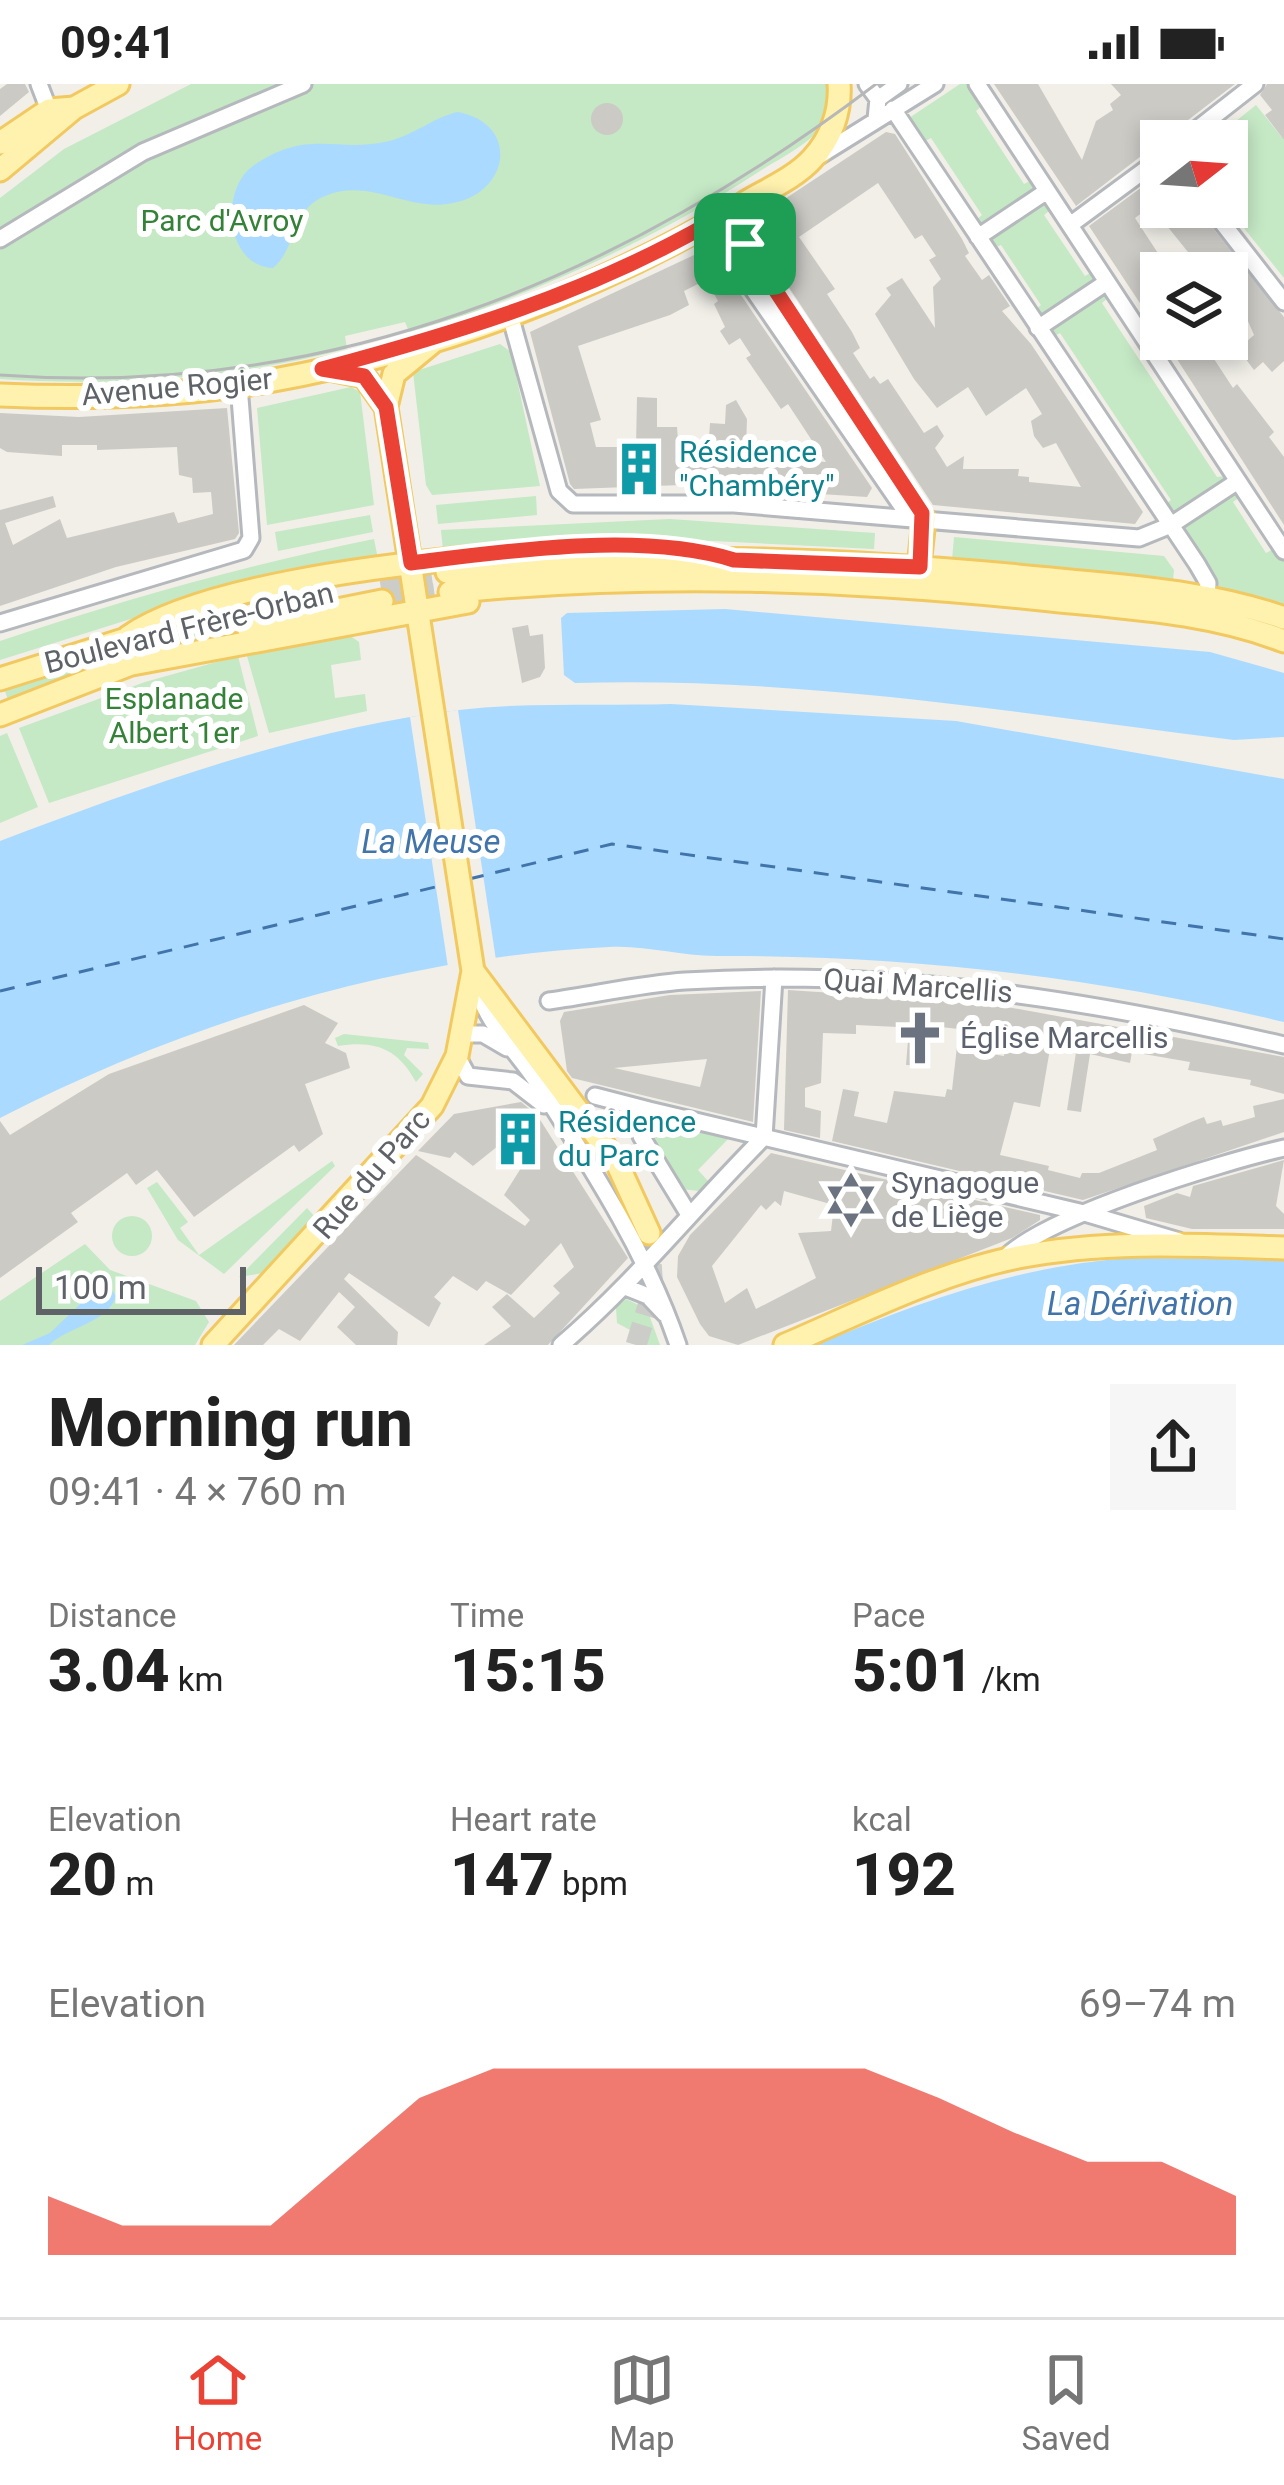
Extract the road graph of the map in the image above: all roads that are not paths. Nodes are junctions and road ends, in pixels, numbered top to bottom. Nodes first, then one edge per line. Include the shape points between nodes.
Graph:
1 (39, 84) edge
2 (118, 84) edge
3 (303, 84) edge
4 (839, 84) edge
5 (867, 84) edge
6 (898, 84) edge
7 (935, 84) edge
8 (977, 84) edge
9 (1255, 84) edge
10 (891, 104) junction
11 (74, 108) junction
12 (49, 110) junction
13 (1209, 120) edge
14 (0, 143) edge
15 (811, 161) junction
16 (0, 170) edge
17 (1140, 173) edge
18 (1048, 190) junction
19 (717, 219) junction
20 (1070, 225) junction
21 (1226, 228) edge
22 (978, 237) junction
23 (0, 238) edge
24 (1107, 282) junction
25 (1284, 302) edge
26 (511, 315) junction
27 (1038, 328) junction
28 (434, 341) junction
29 (322, 369) junction
30 (239, 385) junction
31 (0, 394) edge
32 (386, 407) junction
33 (1238, 481) junction
34 (917, 518) junction
35 (1171, 526) junction
36 (1284, 551) edge
37 (734, 560) junction
38 (411, 563) junction
39 (913, 567) junction
40 (774, 581) junction
41 (1206, 608) junction
42 (419, 609) junction
43 (1284, 618) edge
44 (0, 623) edge
45 (128, 637) junction
46 (1284, 640) edge
47 (132, 664) junction
48 (0, 679) edge
49 (0, 715) edge
50 (473, 967) junction
51 (774, 978) junction
52 (549, 1001) dead end
53 (513, 1042) junction
54 (460, 1045) junction
55 (1284, 1045) edge
56 (595, 1096) dead end
57 (650, 1110) junction
58 (558, 1121) junction
59 (764, 1138) junction
60 (1284, 1148) edge
61 (688, 1214) junction
62 (1088, 1214) junction
63 (649, 1233) tunnel mouth
64 (1184, 1245) junction
65 (1284, 1248) edge
66 (1002, 1261) junction
67 (647, 1262) junction
68 (628, 1288) junction
69 (674, 1334) edge
70 (213, 1345) edge
71 (560, 1345) edge
72 (691, 1345) edge
73 (785, 1345) edge

1 - 12 street
2 - 11 main road
3 - 23 street via 143,152
4 - 15 main road via 837,114
5 - 10 street
6 - 10 street
7 - 10 street
8 - 18 street
9 - 13 street
10 - 15 street
10 - 22 street
11 - 12 main road
11 - 16 main road
12 - 14 main road
15 - 19 main road, Avenue Rogier
17 - 20 street
18 - 20 street
18 - 22 street
19 - 26 main road, Avenue Rogier
19 - 34 street
20 - 24 street
21 - 25 street
22 - 27 street
24 - 27 street
24 - 33 street
26 - 28 main road, Avenue Rogier
26 - 34 street via 563,499
27 - 35 street
28 - 29 main road, Avenue Rogier
28 - 32 main road via 394,374
29 - 30 main road, Avenue Rogier
29 - 32 main road via 364,376
30 - 31 main road, Avenue Rogier via 118,396
30 - 44 street, Boulevard Frère-Orban via 251,538 236,555
32 - 38 main road
33 - 35 street
33 - 36 street
34 - 35 street via 1139,538
34 - 39 main road
35 - 41 street via 1205,577
37 - 38 main road via 698,550 610,548
37 - 39 main road
37 - 40 main road via 564,562 448,582
38 - 42 main road
38 - 45 main road via 218,602
39 - 41 main road
40 - 41 main road
40 - 42 main road
41 - 43 main road
41 - 46 main road
42 - 47 main road
42 - 50 main road
45 - 47 main road, Boulevard Frère-Orban via 381,592
45 - 48 main road, Boulevard Frère-Orban
47 - 49 main road, Boulevard Frère-Orban
50 - 53 main road
50 - 54 main road, Rue du Parc
51 - 52 street, Quai Marcellis via 681,981
51 - 55 street, Quai Marcellis via 1031,994
51 - 59 street
53 - 54 street
53 - 58 street
53 - 63 main road via 617,1163
54 - 58 street via 468,1076 513,1081
54 - 70 main road, Rue du Parc via 413,1132
56 - 57 street
57 - 59 street
57 - 61 street via 641,1136
58 - 67 street
59 - 61 street
59 - 62 street
60 - 62 street via 1204,1167
61 - 67 street
62 - 64 street
62 - 66 street
64 - 65 main road
64 - 66 main road via 1069,1249
66 - 73 main road
67 - 68 street
67 - 69 street
68 - 69 street via 654,1301
68 - 71 street
69 - 72 street

